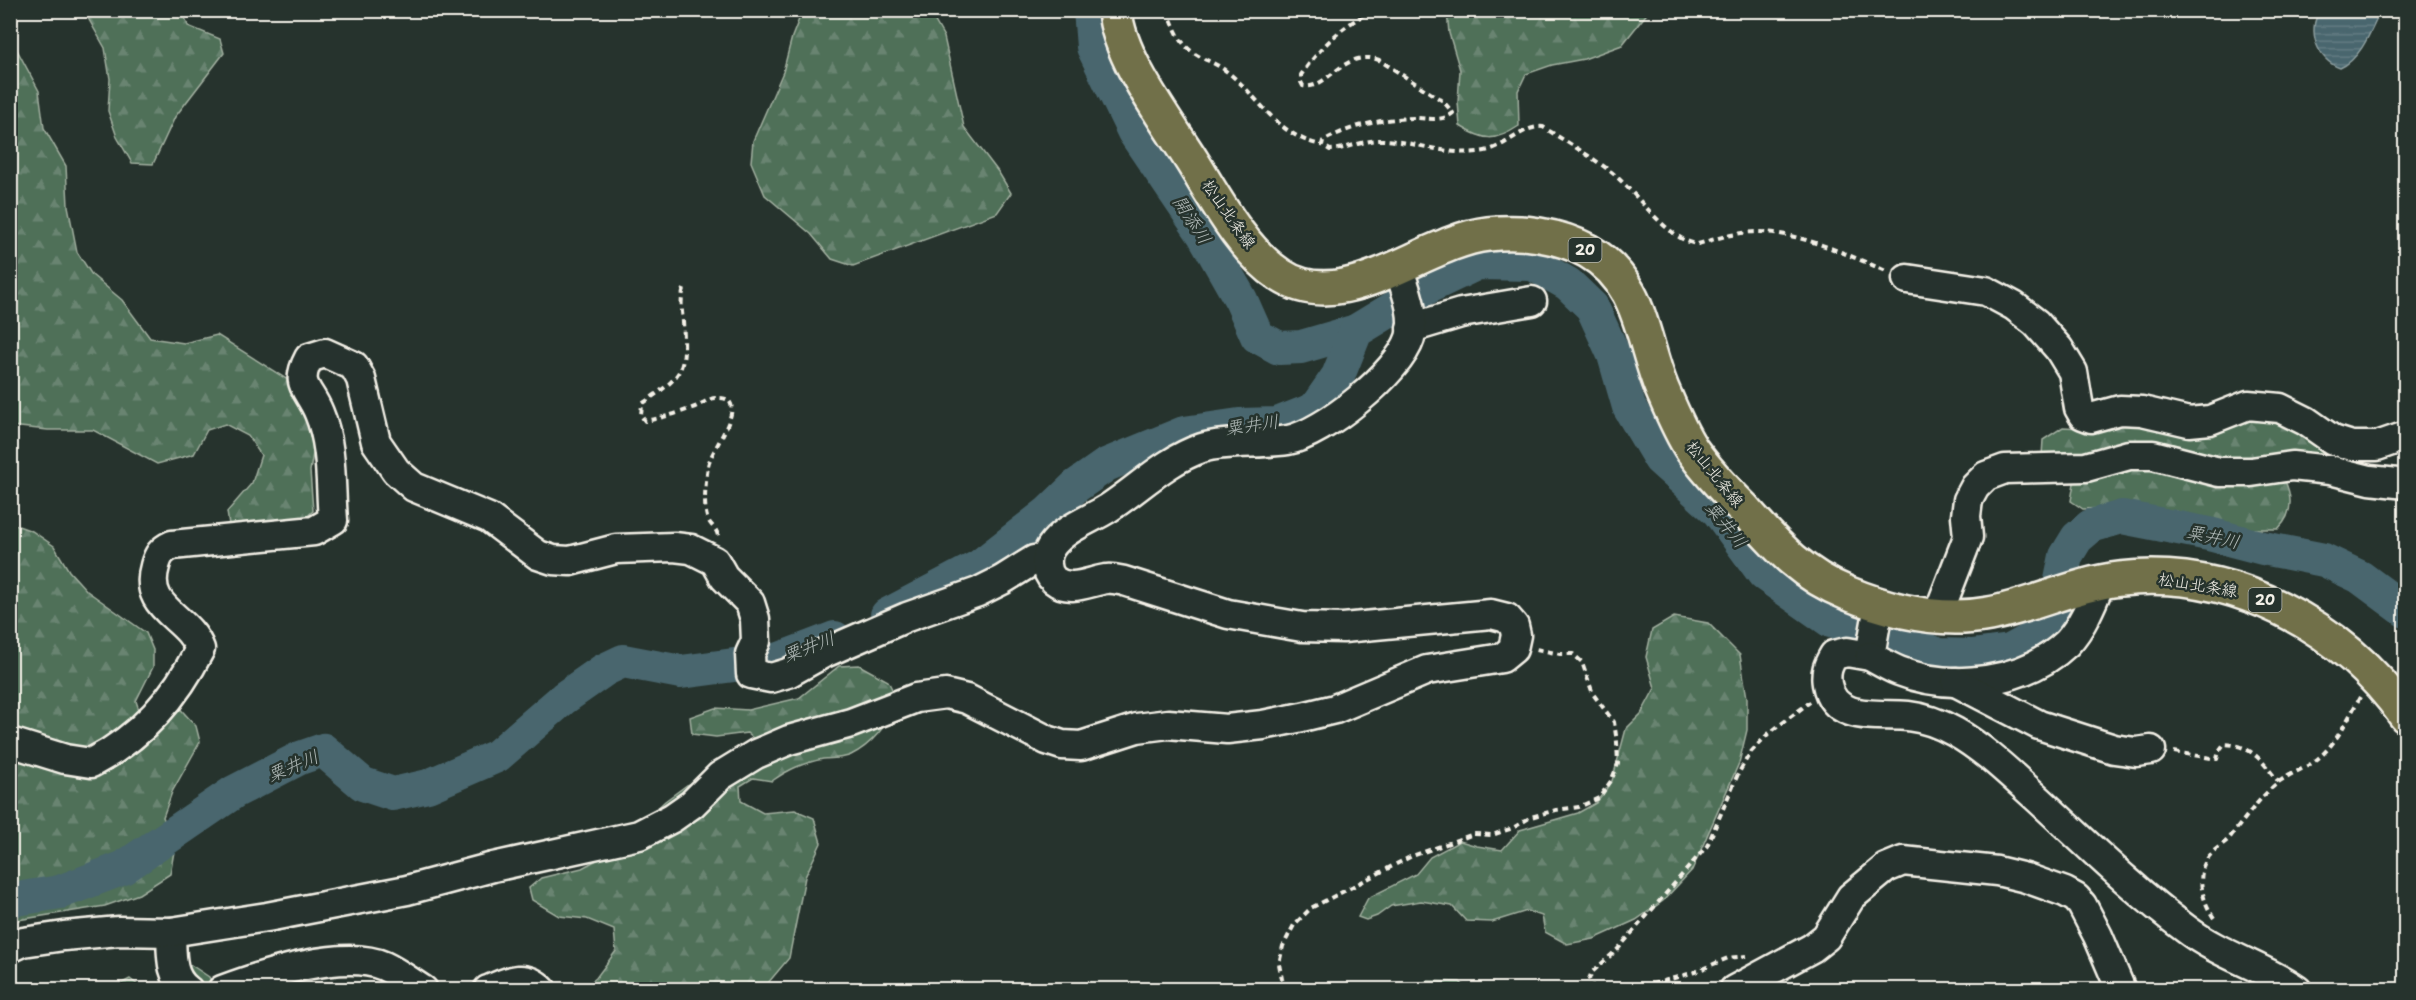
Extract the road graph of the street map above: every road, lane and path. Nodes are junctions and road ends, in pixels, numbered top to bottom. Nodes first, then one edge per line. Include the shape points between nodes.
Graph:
1 (1115, 10) edge
2 (1167, 10) edge
3 (1373, 10) edge
4 (1322, 145) junction
5 (1401, 276) junction
6 (1907, 279) joint
7 (684, 289) dead end
8 (1532, 301) dead end
9 (1411, 320) junction
10 (2406, 436) edge
11 (2406, 484) edge
12 (1046, 559) junction
13 (715, 561) junction
14 (2092, 584) junction
15 (1878, 613) junction
16 (1937, 617) junction
17 (1516, 642) junction
18 (1871, 653) junction
19 (2373, 675) junction
20 (1956, 682) junction
21 (1828, 691) junction
22 (2406, 716) edge
23 (10, 742) edge
24 (2151, 750) joint
25 (2279, 782) junction
26 (2218, 922) dead end
27 (171, 932) junction
28 (10, 948) edge
29 (1747, 956) dead end
30 (188, 990) edge
31 (222, 990) edge
32 (423, 990) edge
33 (488, 990) edge
34 (542, 990) edge
35 (1287, 990) edge
36 (1594, 990) edge
37 (1632, 990) edge
38 (1734, 990) edge
39 (2121, 990) edge
40 (2297, 990) edge

1 - 5 main road, 松山北条線 / 20 via 1130,60 1156,105 1249,246 1278,274 1307,289
2 - 4 path via 1189,50 1226,71 1289,134
3 - 4 path via 1331,39 1301,75 1303,86 1314,85 1351,61 1369,57 1443,101 1453,113 1440,119 1404,118 1360,125 1323,141
4 - 6 path via 1339,150 1382,140 1478,153 1537,126 1543,127 1610,171 1681,239 1698,244 1744,233 1789,235 1846,252
5 - 9 street
5 - 15 main road, 松山北条線 / 20 via 1452,244 1486,234 1522,233 1557,239 1589,252 1617,275 1638,308 1674,417 1690,447 1713,476 1789,559
6 - 10 street via 1986,291 2014,306 2060,349 2073,372 2079,408 2091,418 2120,410 2189,422 2220,418 2248,405 2280,408 2333,440 2352,446 2377,446
7 - 13 path via 682,368 677,377 642,404 641,416 645,421 664,417 713,398 729,402 733,412 708,464 706,511 718,534
8 - 9 street
9 - 12 street via 1410,338 1400,356 1349,407 1323,426 1289,440 1203,447 1155,473 1060,537
11 - 16 street via 2292,466 2218,472 2152,455 2129,455 2086,466 2005,469 1986,476 1968,500 1968,537
12 - 13 street via 1034,560 978,592 907,616 771,678 751,674 756,641 750,603 724,577
12 - 17 street via 1055,581 1069,586 1108,578 1228,614 1302,627 1343,628 1491,614 1507,618 1514,627
13 - 23 street via 691,549 674,548 616,549 570,561 553,561 538,555 489,518 414,487 396,471 376,442 361,379 354,366 325,353 309,358 301,383 320,413 328,443 333,520 314,531 163,549 153,575 155,595 160,605 196,637 200,649 179,687 142,730 91,763
14 - 16 main road, 松山北条線 / 20 via 1988,614
14 - 19 main road, 松山北条線 / 20 via 2164,577 2238,590 2295,614
14 - 20 street via 2092,602 2068,641 2048,658 2031,668 2000,677
15 - 16 main road, 松山北条線 / 20
15 - 18 street
17 - 27 street via 1502,658 1427,670 1335,709 1302,717 1227,729 1168,724 1137,728 1081,746 1047,740 967,699 946,694 916,698 756,754 720,776 672,818 639,835 406,890
17 - 35 path via 1573,654 1582,662 1593,694 1614,722 1618,764 1611,781 1599,798 1579,807 1531,817 1492,835 1474,834 1412,856 1311,908 1294,926 1283,946 1279,964
18 - 20 street via 1899,671
18 - 21 street via 1834,655 1828,665
19 - 22 main road, 松山北条線 / 20
19 - 25 path via 2328,748 2315,761
20 - 24 street via 2038,725 2114,749
21 - 36 path via 1796,711 1750,753 1707,846 1617,950 1592,972 1589,979
21 - 40 street via 1838,705 1850,712 1936,721 1963,736 2187,931
24 - 25 path via 2217,759 2224,744 2236,744 2259,758
25 - 26 path via 2231,837 2209,855 2201,885 2205,903
27 - 28 street via 64,936 23,942
27 - 30 street via 175,976
29 - 37 path via 1728,958
31 - 32 street via 284,970 335,960 382,965
33 - 34 street via 515,978 537,984
38 - 39 street via 1812,948 1826,937 1851,897 1886,868 1903,861 1997,871 2065,892 2082,905

